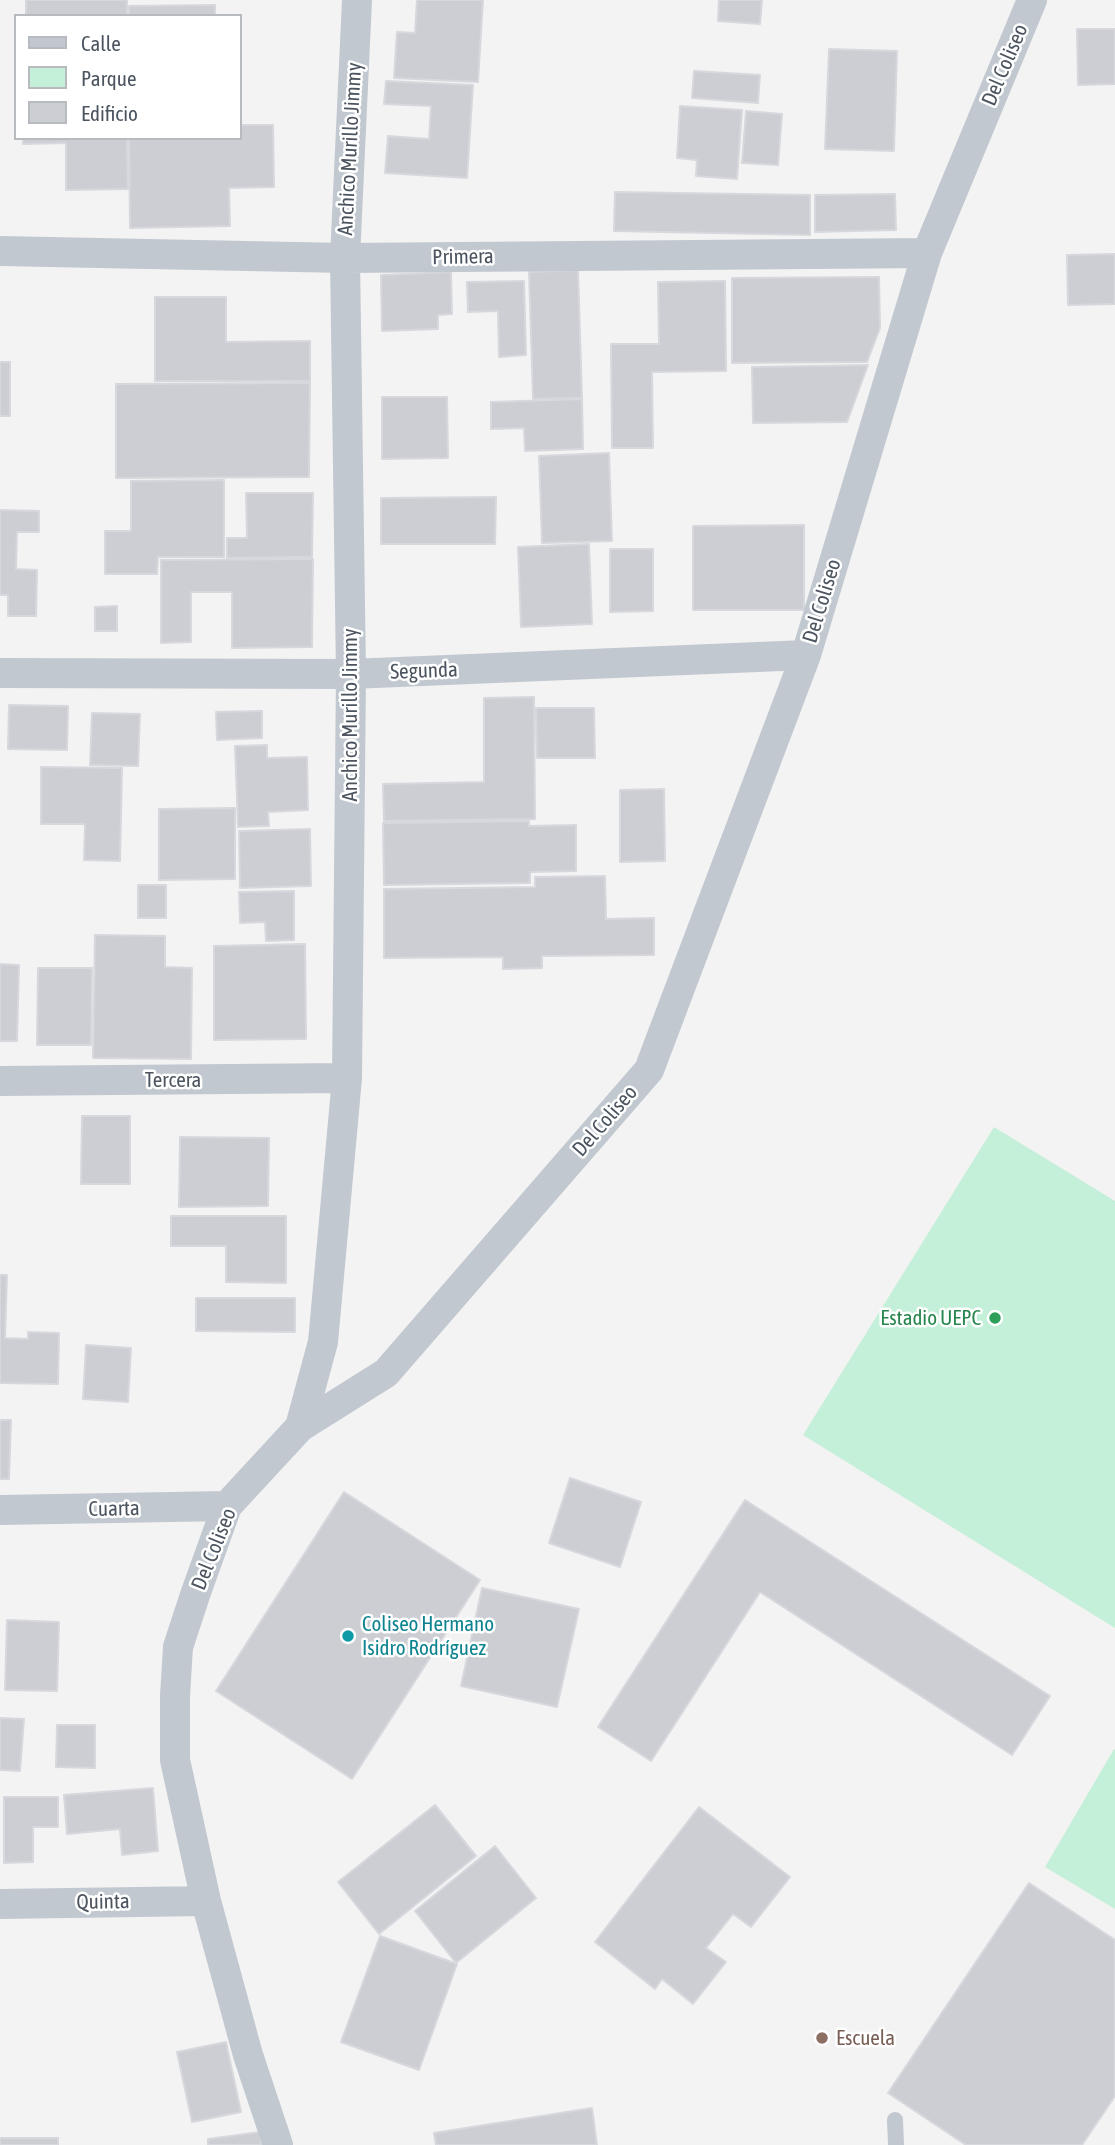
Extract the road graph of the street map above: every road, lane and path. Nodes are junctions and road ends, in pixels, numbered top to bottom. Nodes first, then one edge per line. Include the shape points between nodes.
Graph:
1 (356, 0) edge
2 (1032, 0) edge
3 (0, 251) edge
4 (927, 253) junction
5 (345, 258) junction
6 (806, 655) junction
7 (0, 673) edge
8 (351, 674) junction
9 (347, 1078) junction
10 (0, 1081) edge
11 (300, 1427) junction
12 (228, 1506) junction
13 (0, 1510) edge
14 (206, 1901) junction
15 (0, 1904) edge
16 (895, 2120) dead end
17 (278, 2145) edge
18 (896, 2145) edge

1 - 5 street, Anchico Murillo Jimmy
2 - 4 street, Del Coliseo
3 - 5 street, Primera
4 - 5 street, Primera
4 - 6 street, Del Coliseo
5 - 8 street, Anchico Murillo Jimmy
6 - 8 street, Segunda
6 - 11 street, Del Coliseo via 649,1070 386,1373
7 - 8 street, Segunda
8 - 9 street, Anchico Murillo Jimmy
9 - 10 street, Tercera
9 - 11 street, Anchico Murillo Jimmy via 323,1342
11 - 12 street, Del Coliseo
12 - 13 street, Cuarta
12 - 14 street, Del Coliseo via 178,1647 175,1696 175,1760
14 - 15 street, Quinta
14 - 17 street, Del Coliseo
16 - 18 lane

